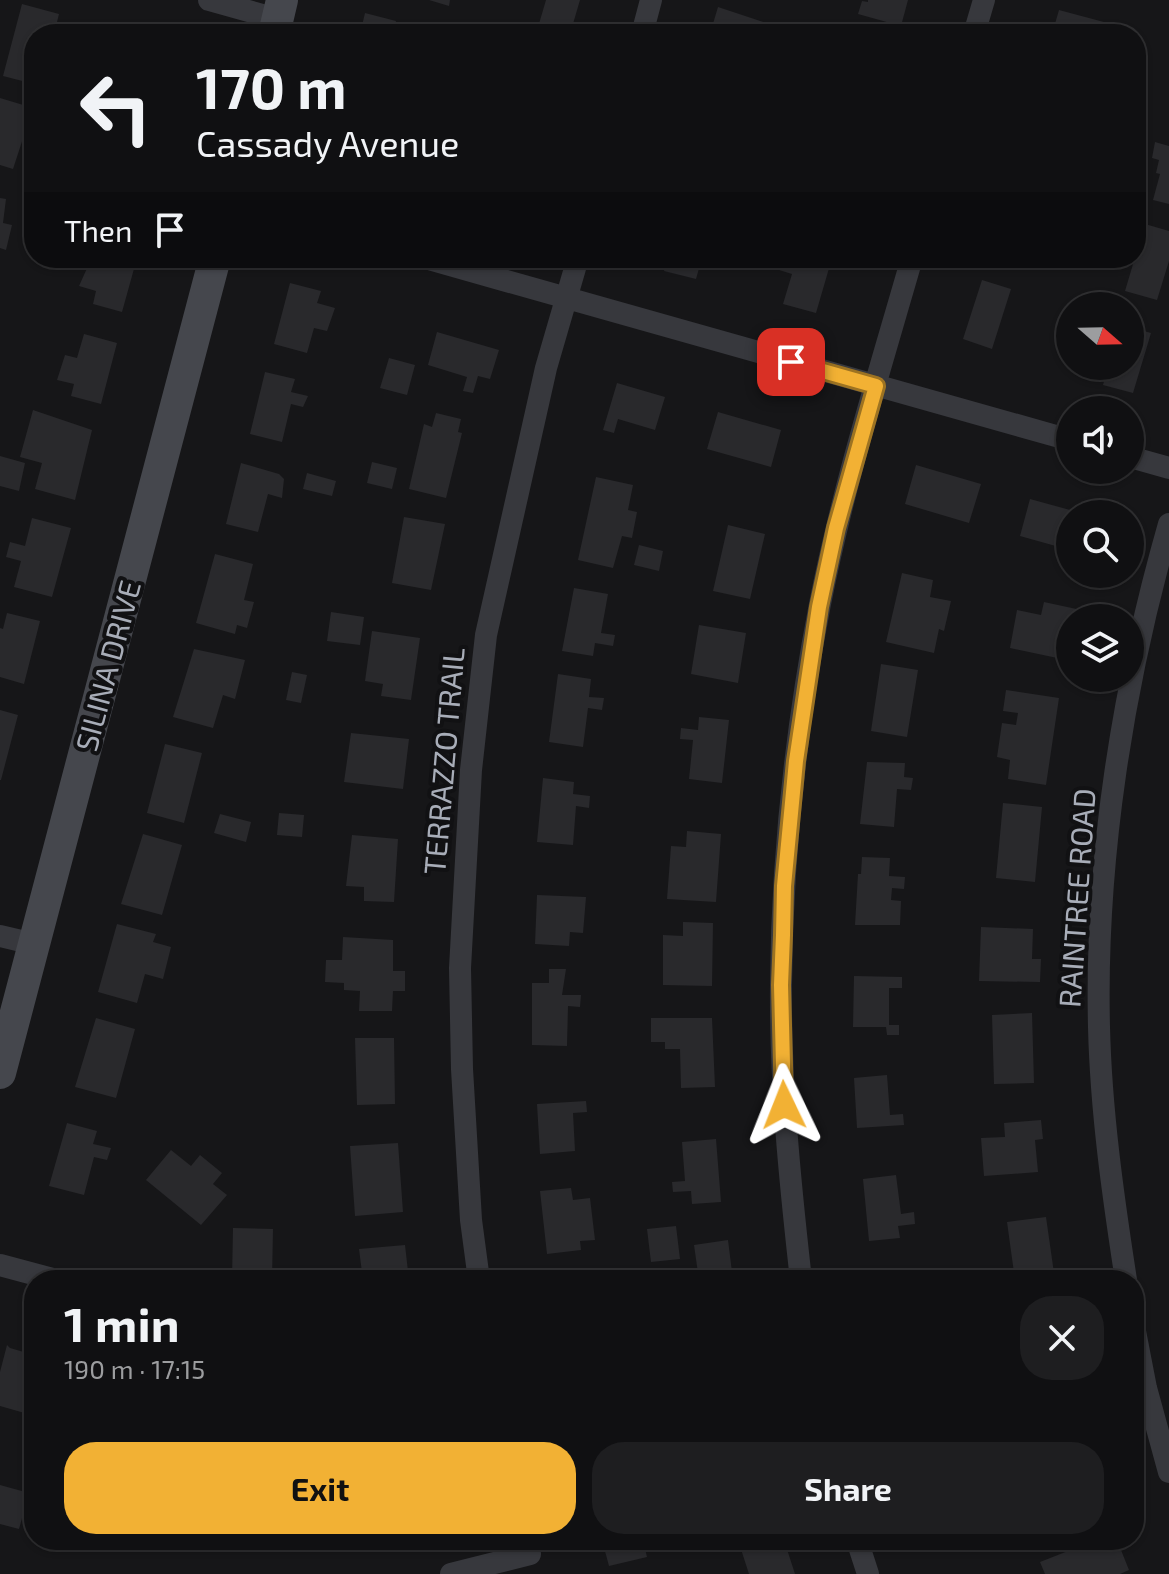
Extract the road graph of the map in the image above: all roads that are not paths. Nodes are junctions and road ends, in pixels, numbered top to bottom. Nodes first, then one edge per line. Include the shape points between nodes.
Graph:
1 (209, 0) edge
2 (651, 0) edge
3 (984, 0) edge
4 (278, 18) edge
5 (645, 24) edge
6 (977, 24) edge
7 (212, 268) edge
8 (460, 268) edge
9 (575, 268) edge
10 (909, 268) edge
11 (567, 299) junction
12 (876, 386) junction
13 (1056, 436) edge
14 (1144, 461) edge
15 (1169, 468) edge
16 (1169, 524) edge
17 (0, 936) edge
18 (34, 944) junction
19 (0, 1073) edge
20 (0, 1265) edge
21 (478, 1270) edge
22 (800, 1270) edge
23 (1124, 1270) edge
24 (24, 1271) edge
25 (1144, 1378) edge
26 (1169, 1472) edge
27 (860, 1550) edge
28 (531, 1556) edge
29 (451, 1574) edge
30 (868, 1574) edge

1 - 4 street
2 - 5 street
3 - 6 street
7 - 18 street, SILINA DRIVE
8 - 11 street
9 - 11 street, TERRAZZO TRAIL
10 - 12 street
11 - 12 street
11 - 21 street, TERRAZZO TRAIL via 546,368 486,635 471,770 461,997
12 - 13 street
12 - 22 street via 819,607 784,886 784,1105
14 - 15 street
16 - 23 street, RAINTREE ROAD via 1132,677 1112,802 1100,940 1099,1029 1111,1183
17 - 18 street
18 - 19 street, SILINA DRIVE
20 - 24 street
25 - 26 street
27 - 30 street
28 - 29 street

